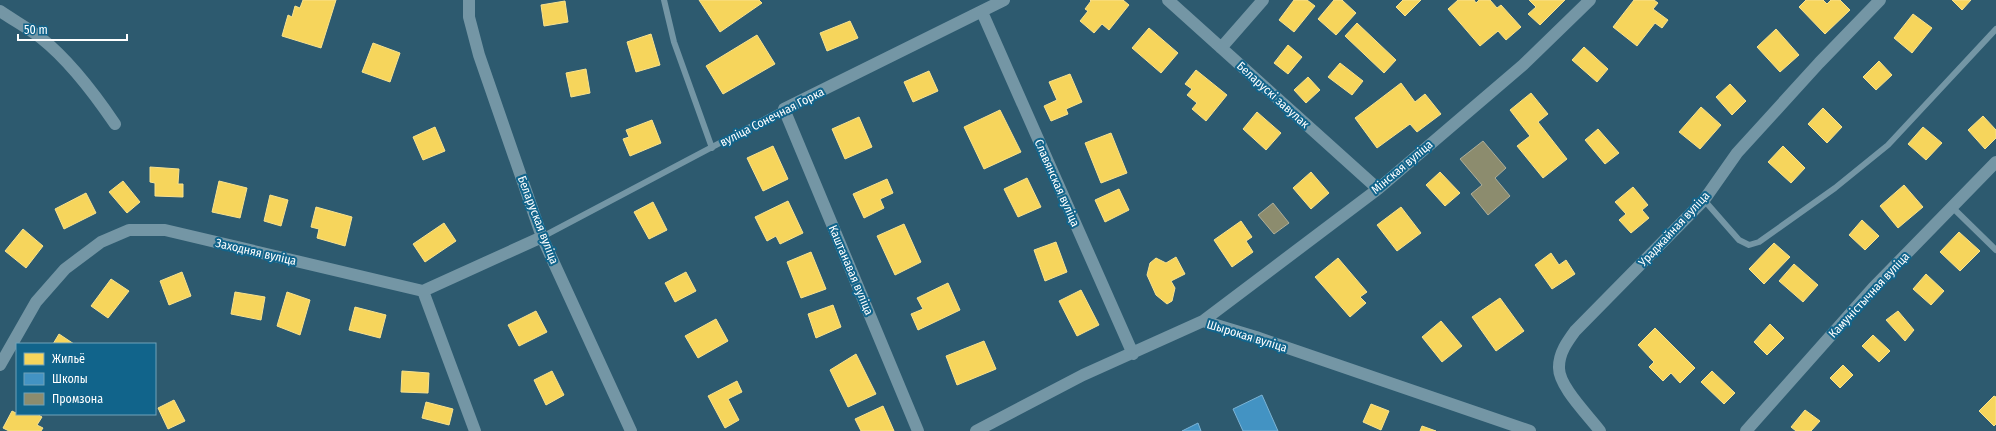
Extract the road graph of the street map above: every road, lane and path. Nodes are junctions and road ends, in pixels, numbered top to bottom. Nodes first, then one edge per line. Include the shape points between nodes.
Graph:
1 (469, 0) edge
2 (664, 0) edge
3 (1004, 0) edge
4 (1168, 0) edge
5 (1264, 0) edge
6 (1590, 0) edge
7 (1880, 0) edge
8 (0, 11) edge
9 (982, 12) junction
10 (1996, 29) edge
11 (1221, 48) junction
12 (784, 109) junction
13 (115, 124) dead end
14 (712, 148) junction
15 (1996, 162) edge
16 (1378, 189) junction
17 (1704, 200) junction
18 (1952, 207) junction
19 (542, 237) junction
20 (1996, 250) edge
21 (423, 291) junction
22 (1204, 321) junction
23 (1133, 354) junction
24 (0, 364) edge
25 (475, 431) edge
26 (631, 431) edge
27 (918, 431) edge
28 (976, 431) edge
29 (1530, 431) edge
30 (1600, 431) edge
31 (1746, 431) edge

1 - 19 street, Беларуская вуліца via 469,17 479,55
2 - 14 lane via 674,42
3 - 9 street, вуліца Сонечная Горка
4 - 11 street, Беларускі завулак
5 - 11 street
6 - 16 street, Мінская вуліца via 1523,65
7 - 17 street, Ураджайная вуліца via 1737,153
8 - 13 street via 41,38 69,64 100,101
9 - 12 street, вуліца Сонечная Горка
9 - 23 street, Славянская вуліца
10 - 17 lane via 1888,145 1835,188 1759,242 1749,245 1739,240
11 - 16 street, Беларускі завулак
12 - 14 lane, вуліца Сонечная Горка
12 - 27 street, Каштанавая вуліца
14 - 19 lane, вуліца Сонечная Горка
15 - 18 street, Камуністычная вуліца
16 - 22 street, Мінская вуліца
17 - 30 street, Ураджайная вуліца via 1575,331 1562,351 1559,368 1565,386
18 - 20 lane
18 - 31 street, Камуністычная вуліца via 1873,288
19 - 21 street
19 - 26 street, Беларуская вуліца
21 - 24 street, Заходняя вуліца via 166,230 129,230 101,242 65,269 36,302
21 - 25 street
22 - 23 street, Шырокая вуліца
22 - 29 street, Шырокая вуліца
23 - 28 street, Шырокая вуліца via 1083,375

